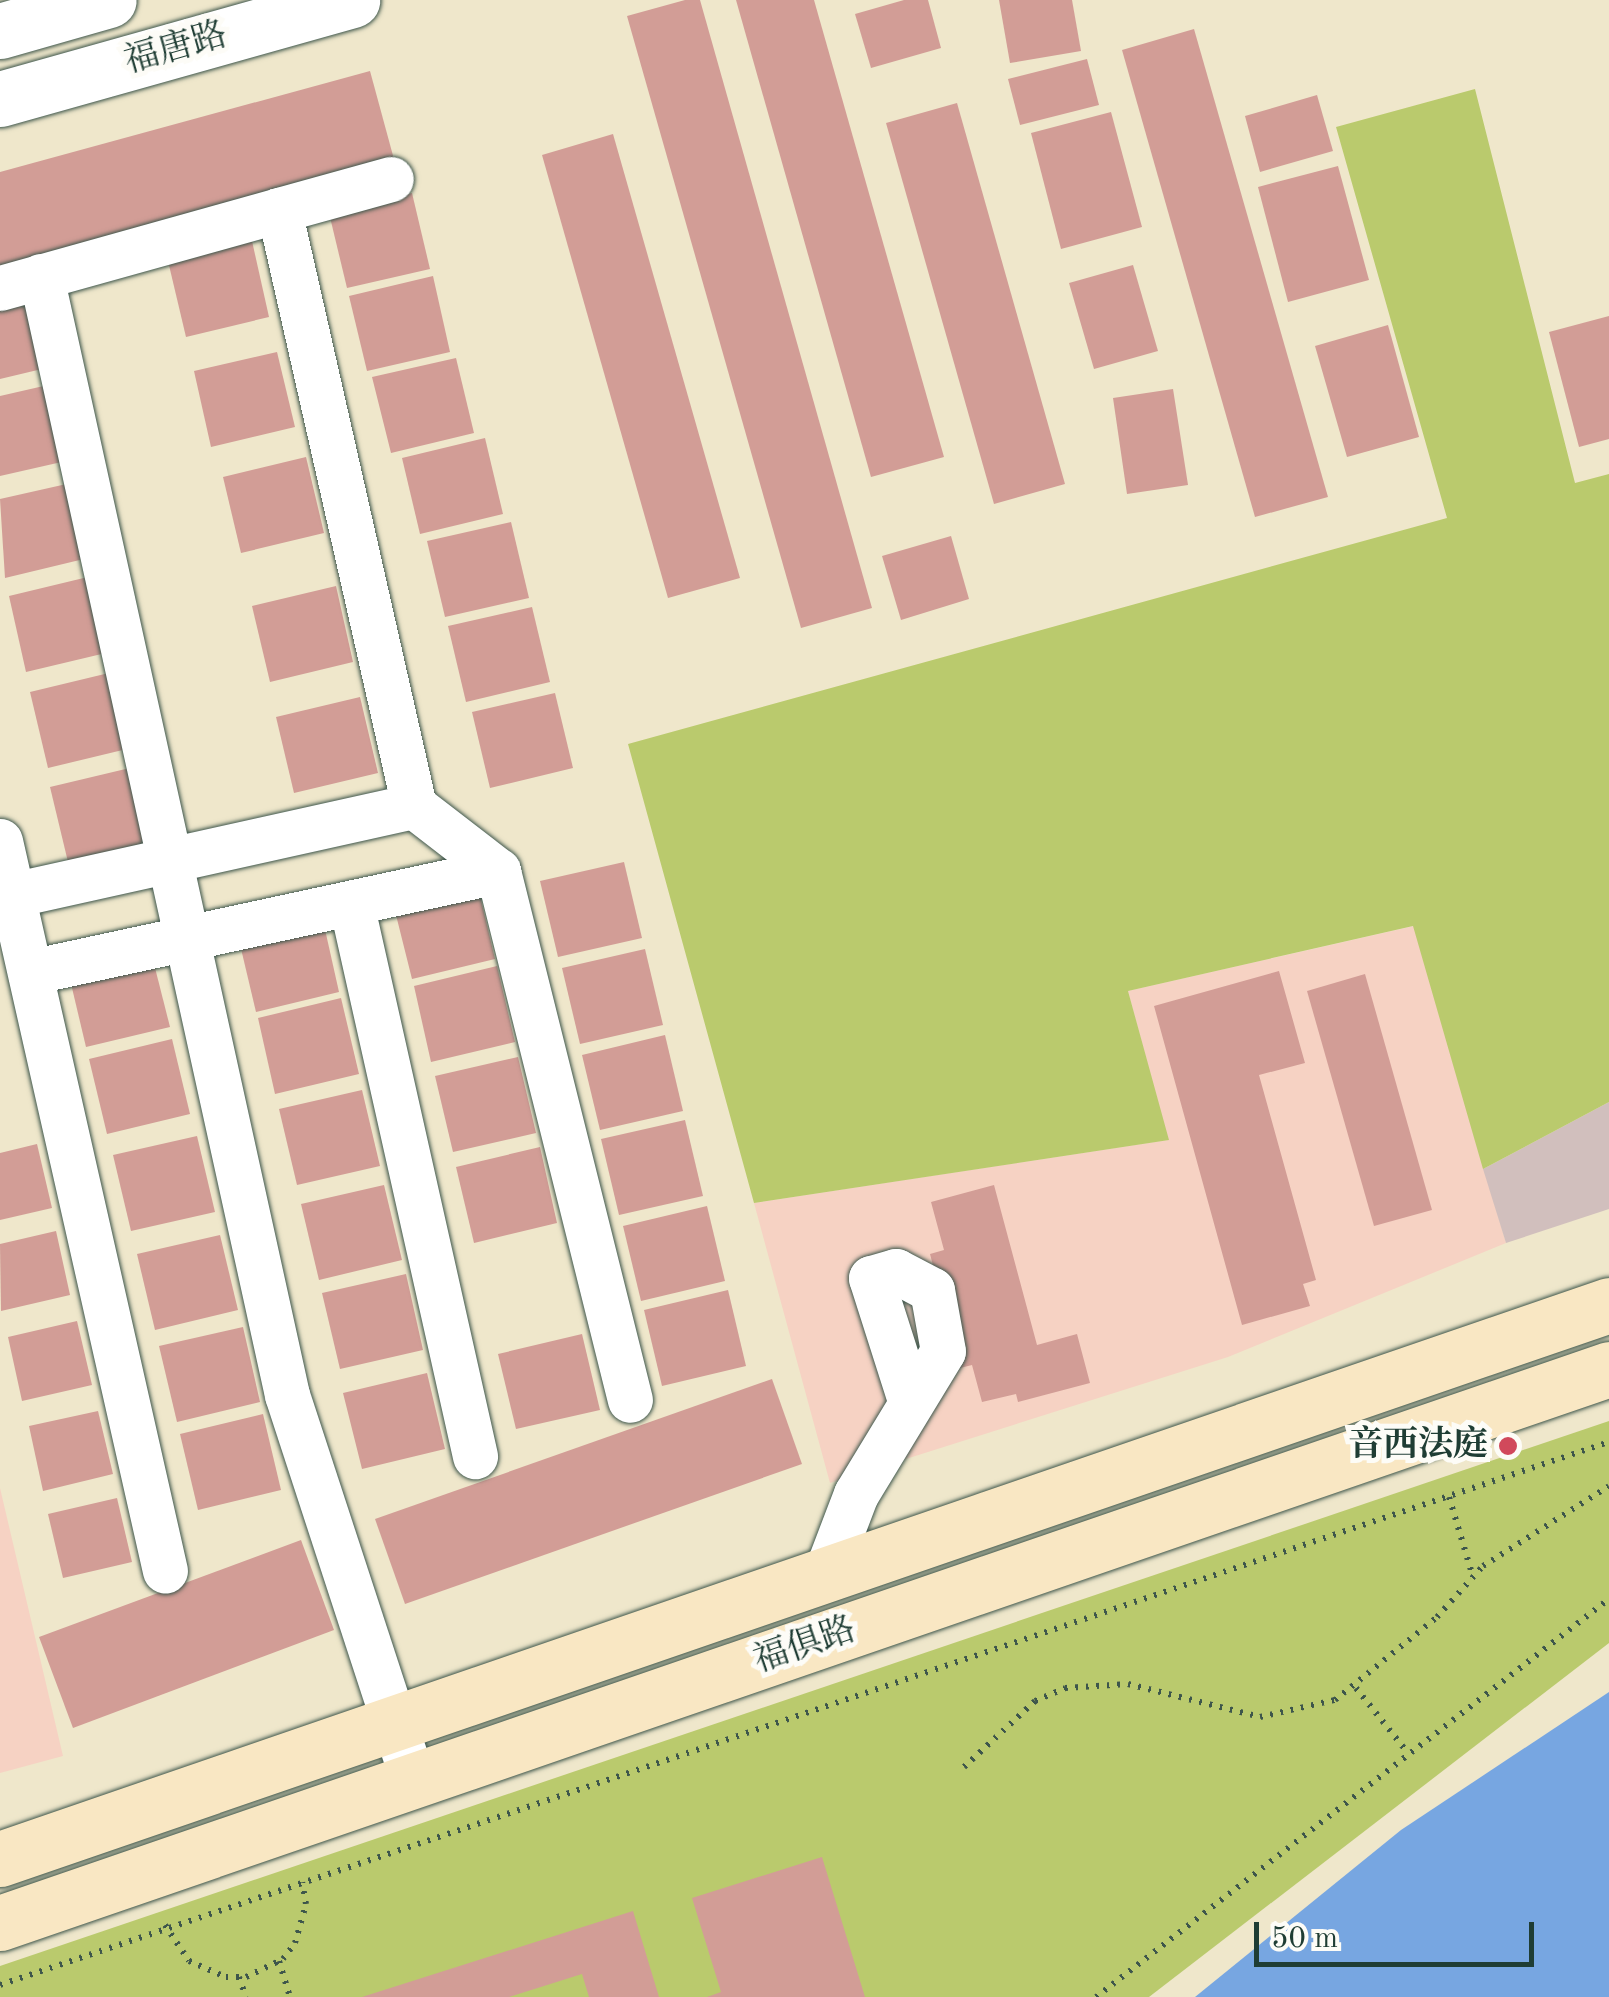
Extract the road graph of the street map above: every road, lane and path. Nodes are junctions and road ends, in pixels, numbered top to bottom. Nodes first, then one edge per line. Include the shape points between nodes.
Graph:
1 (109, 0) edge
2 (352, 0) edge
3 (0, 31) edge
4 (0, 99) edge
5 (391, 180) dead end
6 (279, 210) junction
7 (20, 282) edge
8 (414, 806) junction
9 (0, 841) edge
10 (174, 859) junction
11 (498, 871) junction
12 (12, 895) junction
13 (351, 903) junction
14 (191, 938) junction
15 (30, 972) junction
16 (1609, 1305) edge
17 (1609, 1369) edge
18 (630, 1400) dead end
19 (910, 1403) dead end
20 (1609, 1442) edge
21 (475, 1456) dead end
22 (1609, 1486) edge
23 (1449, 1496) junction
24 (165, 1571) dead end
25 (825, 1575) junction
26 (1473, 1577) junction
27 (1609, 1598) edge
28 (1356, 1688) junction
29 (394, 1723) junction
30 (1408, 1753) junction
31 (964, 1767) dead end
32 (413, 1781) junction
33 (0, 1859) edge
34 (302, 1882) junction
35 (0, 1924) edge
36 (166, 1925) junction
37 (279, 1962) junction
38 (239, 1977) junction
39 (0, 1985) edge
40 (246, 1997) edge
41 (290, 1997) edge
42 (1096, 1997) edge

1 - 3 street, 福唐路
2 - 4 street, 福唐路
5 - 6 street
6 - 7 street
6 - 8 street
7 - 10 street
8 - 10 street
8 - 11 street
9 - 12 street
10 - 12 street
10 - 14 street
11 - 13 street
11 - 18 street
12 - 15 street
13 - 14 street
13 - 21 street
14 - 15 street
14 - 29 street via 287,1396
15 - 24 street
16 - 25 main road, 福俱路
17 - 32 main road, 福俱路
19 - 25 street via 856,1494
20 - 23 path
22 - 26 path via 1531,1530
23 - 26 path
23 - 34 path
25 - 29 main road, 福俱路
26 - 28 path
27 - 30 path
28 - 30 path
28 - 31 path via 1306,1711 1260,1717 1128,1684 1065,1688 1035,1701
29 - 32 street
29 - 33 main road, 福俱路
30 - 42 path
32 - 35 main road, 福俱路
34 - 36 path
34 - 37 path via 304,1925
36 - 38 path via 188,1961 206,1972
36 - 39 path
37 - 38 path
37 - 41 path
38 - 40 path

